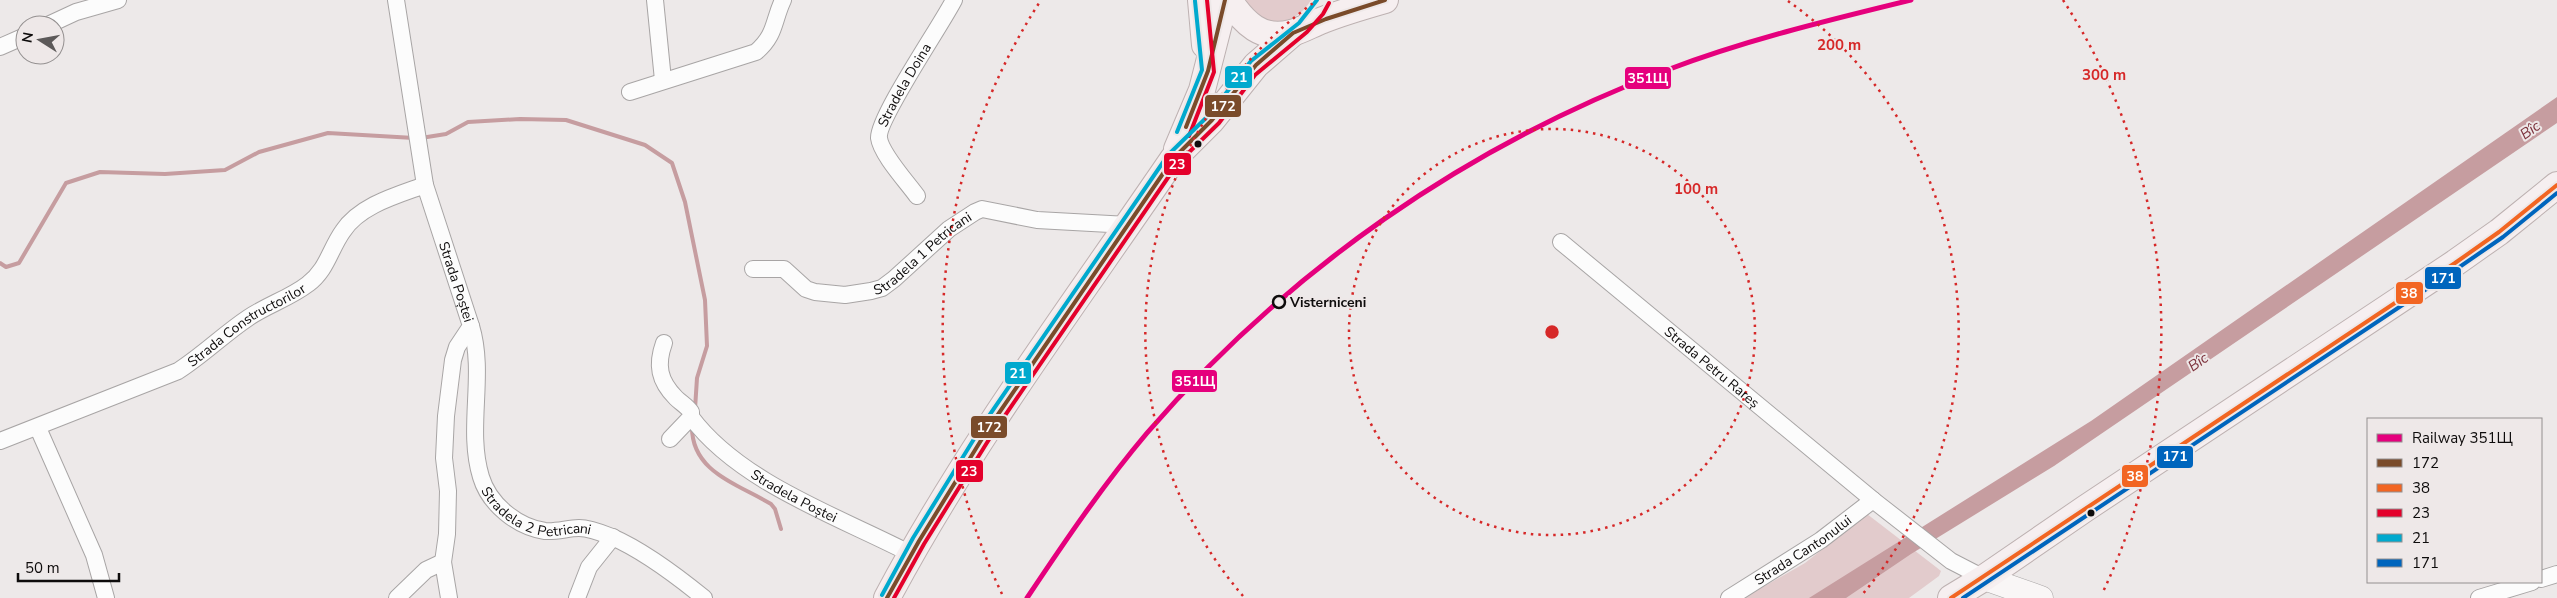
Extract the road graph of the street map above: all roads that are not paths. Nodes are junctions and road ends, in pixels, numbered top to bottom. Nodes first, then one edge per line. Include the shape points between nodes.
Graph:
1 (118, 0) edge
2 (396, 0) edge
3 (655, 0) edge
4 (783, 0) edge
5 (954, 0) edge
6 (1201, 0) edge
7 (1227, 0) edge
8 (1324, 0) edge
9 (1385, 0) edge
10 (65, 17) edge
11 (1300, 29) junction
12 (15, 40) edge
13 (0, 47) edge
14 (1208, 71) junction
15 (663, 80) junction
16 (630, 92) dead end
17 (1173, 159) junction
18 (425, 185) junction
19 (2557, 185) edge
20 (917, 196) dead end
21 (2557, 209) edge
22 (1128, 225) junction
23 (2499, 232) junction
24 (1561, 242) dead end
25 (753, 269) dead end
26 (471, 326) junction
27 (664, 343) dead end
28 (691, 417) junction
29 (38, 428) junction
30 (670, 439) dead end
31 (0, 441) edge
32 (1873, 500) junction
33 (613, 537) junction
34 (911, 554) junction
35 (442, 562) junction
36 (2557, 574) edge
37 (1984, 578) junction
38 (2542, 579) edge
39 (2529, 583) edge
40 (106, 598) edge
41 (397, 598) edge
42 (449, 598) edge
43 (577, 598) edge
44 (704, 598) edge
45 (887, 598) edge
46 (1729, 598) edge
47 (1951, 598) edge
48 (2041, 598) edge
49 (2479, 598) edge

1 - 10 street
2 - 18 street, Strada Poștei
3 - 15 street
4 - 15 street via 776,25 756,52
5 - 20 street, Stradela Doina via 909,74 879,132 882,147
6 - 14 main road
7 - 11 main road via 1249,26 1262,33 1278,36
7 - 14 main road
8 - 11 main road via 1318,14
9 - 11 main road
11 - 17 main road via 1256,65 1212,120
12 - 13 street
14 - 17 main road
15 - 16 street
17 - 22 main road
18 - 26 street, Strada Poștei
18 - 29 street, Strada Constructorilor via 360,214 342,231 325,266 307,286 249,317 178,371
19 - 23 main road
21 - 23 main road
22 - 25 street, Stradela 1 Petricani via 1037,220 982,209 949,229 882,288 857,295 827,294 806,289 784,269
22 - 34 main road via 984,437
23 - 37 main road
24 - 32 street, Strada Petru Rareș
26 - 33 street, Stradela 2 Petricani via 477,356 476,454 488,492 510,516 530,527 554,531 586,529
26 - 35 street, Strada Poștei via 456,347 450,379 444,458 448,491 447,534
27 - 28 street, Stradela Poștei via 658,363 660,371 676,398 691,412
28 - 30 street
28 - 34 street, Stradela Poștei via 718,446 756,475
29 - 31 street, Strada Constructorilor
29 - 40 street via 94,555
32 - 37 street, Strada Petru Rareș via 1951,561
32 - 46 street, Strada Cantonului via 1821,540
33 - 43 street via 589,567
33 - 44 street, Stradela 2 Petricani
34 - 45 main road
35 - 41 street via 426,570
35 - 42 street, Strada Poștei
36 - 38 street
37 - 47 main road
37 - 48 main road, Strada Petru Rareș
39 - 49 street

